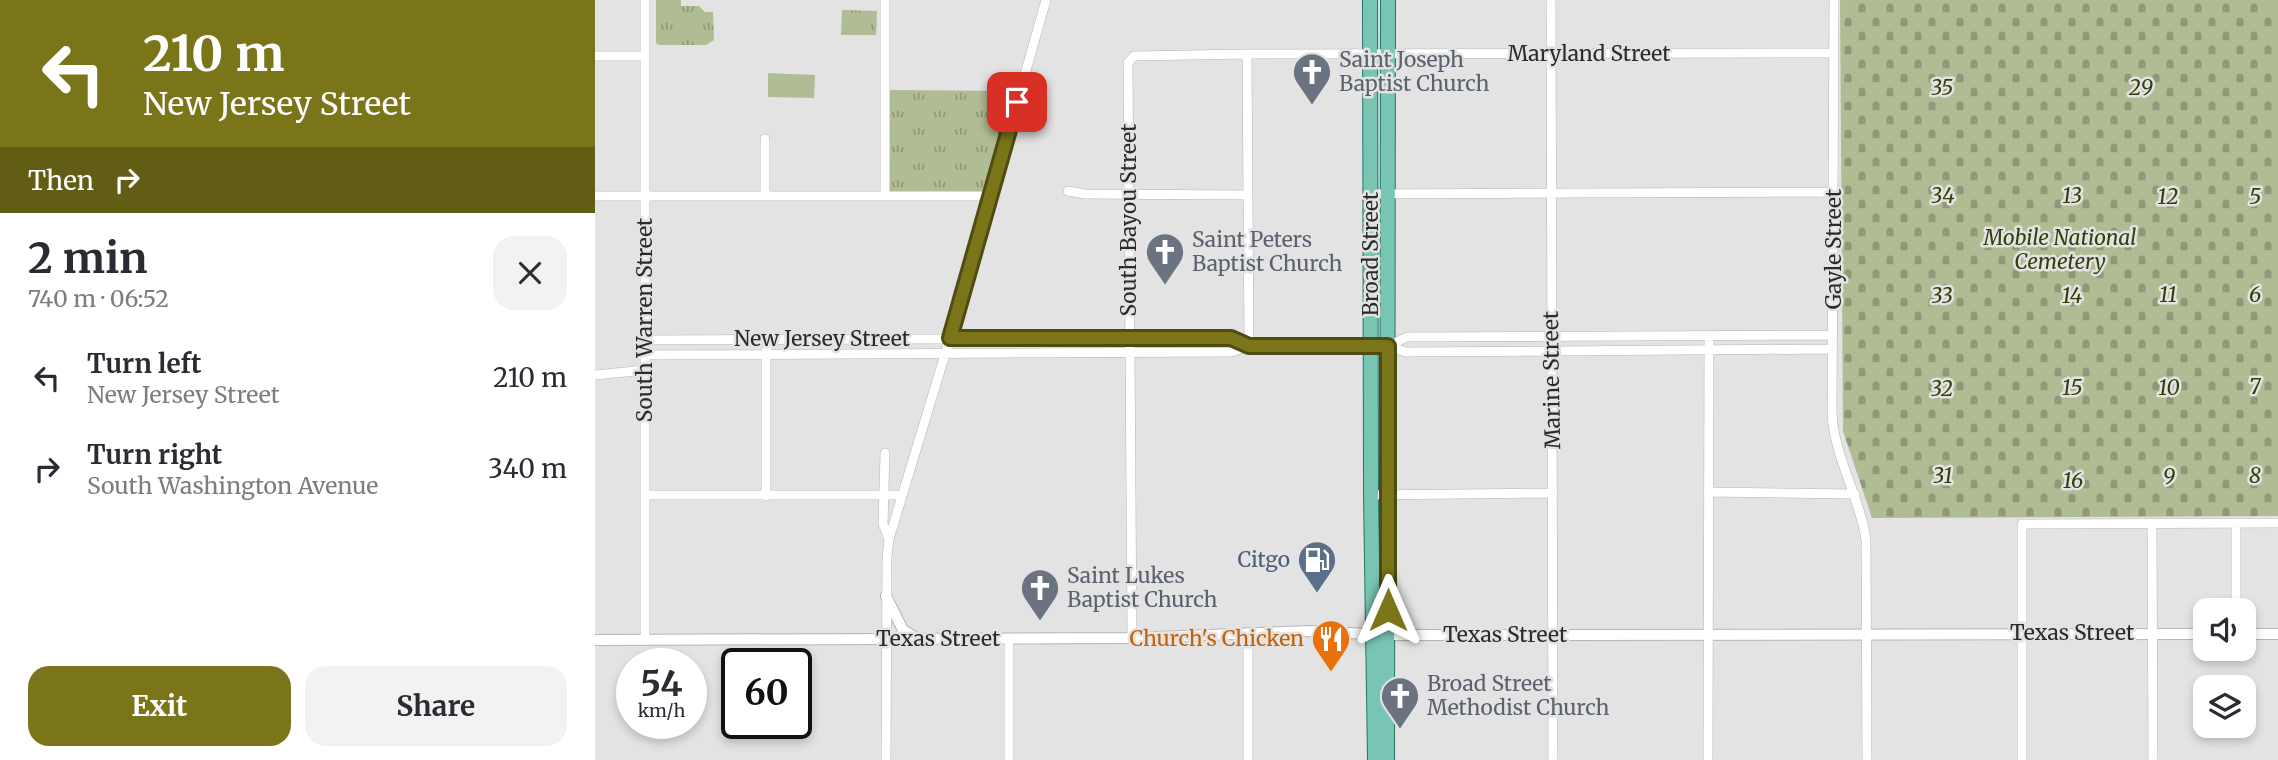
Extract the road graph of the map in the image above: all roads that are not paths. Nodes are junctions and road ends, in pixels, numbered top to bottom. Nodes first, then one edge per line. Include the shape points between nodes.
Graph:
1 (645, 0) edge
2 (885, 0) edge
3 (1046, 0) edge
4 (1370, 0) edge
5 (1388, 0) edge
6 (1551, 0) edge
7 (1834, 0) edge
8 (1370, 53) junction
9 (1388, 53) junction
10 (1834, 53) junction
11 (1247, 54) junction
12 (1551, 54) junction
13 (595, 56) edge
14 (645, 56) junction
15 (1134, 56) joint
16 (765, 139) dead end
17 (1068, 191) dead end
18 (1834, 192) junction
19 (1551, 193) junction
20 (1129, 194) junction
21 (1371, 194) junction
22 (1388, 194) junction
23 (765, 195) junction
24 (885, 195) junction
25 (1248, 195) junction
26 (595, 196) edge
27 (645, 196) junction
28 (991, 196) junction
29 (1833, 335) junction
30 (1709, 336) junction
31 (1551, 337) junction
32 (950, 338) junction
33 (1130, 338) junction
34 (769, 339) junction
35 (881, 339) junction
36 (1003, 339) junction
37 (646, 340) junction
38 (1249, 346) junction
39 (1371, 346) junction
40 (1388, 346) junction
41 (1833, 349) junction
42 (1709, 350) junction
43 (1003, 352) junction
44 (1131, 352) junction
45 (1551, 352) junction
46 (880, 353) junction
47 (946, 353) junction
48 (766, 354) junction
49 (645, 355) junction
50 (645, 370) junction
51 (595, 375) edge
52 (1371, 433) junction
53 (1388, 433) junction
54 (885, 453) dead end
55 (1708, 492) junction
56 (1553, 493) junction
57 (1388, 494) junction
58 (1855, 494) junction
59 (646, 495) junction
60 (884, 495) junction
61 (902, 495) junction
62 (1371, 495) junction
63 (766, 496) junction
64 (2236, 523) junction
65 (2278, 523) edge
66 (2152, 524) junction
67 (889, 539) junction
68 (887, 596) junction
69 (2237, 598) edge
70 (1248, 633) junction
71 (1866, 633) junction
72 (2022, 633) junction
73 (1380, 634) junction
74 (1708, 634) junction
75 (2152, 634) junction
76 (2193, 634) edge
77 (2256, 634) edge
78 (2278, 634) edge
79 (1553, 635) junction
80 (1132, 638) junction
81 (886, 639) junction
82 (918, 639) junction
83 (1009, 639) junction
84 (595, 640) edge
85 (645, 640) junction
86 (885, 760) edge
87 (1009, 760) edge
88 (1248, 760) edge
89 (1375, 760) edge
90 (1387, 760) edge
91 (1553, 760) edge
92 (1708, 760) edge
93 (1867, 760) edge
94 (2022, 760) edge
95 (2153, 760) edge

1 - 14 street, South Warren Street
2 - 24 street
3 - 28 street
4 - 8 main road, Broad Street
5 - 9 main road
6 - 12 street, Marine Street
7 - 10 street, Gayle Street
8 - 9 street, Maryland Street
8 - 11 street, Maryland Street
8 - 21 main road, Broad Street
9 - 12 street, Maryland Street
9 - 22 main road
10 - 12 street, Maryland Street
10 - 18 street, Gayle Street
11 - 15 street, Maryland Street
11 - 25 street
12 - 19 street, Marine Street
13 - 14 street
14 - 27 street, South Warren Street
15 - 20 street, South Bayou Street via 1128,63
16 - 23 street
17 - 20 street
18 - 19 street
18 - 29 street, Gayle Street
19 - 22 street
19 - 31 street, Marine Street
20 - 25 street
20 - 33 street, South Bayou Street
21 - 22 street
21 - 39 main road, Broad Street
22 - 40 main road
23 - 24 street
23 - 27 street
24 - 28 street
25 - 38 street
26 - 27 street
27 - 37 street, South Warren Street
28 - 32 street
29 - 30 street, New Jersey Street
29 - 41 street, Gayle Street
30 - 31 street, New Jersey Street
30 - 42 street
31 - 40 street, New Jersey Street via 1407,337
31 - 45 street, Marine Street
32 - 35 street, New Jersey Street
32 - 36 street, New Jersey Street
32 - 47 street
33 - 36 street, New Jersey Street
33 - 38 street, New Jersey Street via 1231,338
33 - 44 street, South Bayou Street
34 - 35 street, New Jersey Street
34 - 37 street, New Jersey Street
34 - 48 street
35 - 46 street
36 - 43 street
37 - 49 street, South Warren Street
38 - 39 street, New Jersey Street
38 - 44 street, New Jersey Street via 1231,352
39 - 40 street, New Jersey Street
39 - 52 main road, Broad Street
40 - 45 street, New Jersey Street via 1406,352
40 - 53 main road
41 - 42 street, New Jersey Street
41 - 58 street, Gayle Street via 1833,431
42 - 45 street, New Jersey Street
42 - 55 street
43 - 44 street, New Jersey Street
43 - 47 street, New Jersey Street
44 - 80 street, South Bayou Street
45 - 56 street, Marine Street
46 - 47 street, New Jersey Street
46 - 48 street, New Jersey Street
47 - 61 street
48 - 49 street, New Jersey Street
48 - 63 street
49 - 50 street, South Warren Street
50 - 51 street
50 - 59 street, South Warren Street
52 - 53 street
52 - 62 main road, Broad Street
53 - 57 main road
54 - 60 street
55 - 58 street
55 - 74 street
56 - 57 street
56 - 79 street, Marine Street
57 - 62 street
57 - 73 main road
58 - 71 street, Gayle Street via 1866,540
59 - 63 street
59 - 85 street, South Warren Street
60 - 61 street
60 - 63 street
60 - 67 street via 883,524
61 - 67 street
62 - 73 main road, Broad Street
64 - 65 street
64 - 66 street
64 - 69 street
66 - 72 street via 2022,524
66 - 75 street
67 - 68 street
68 - 81 street
68 - 82 street via 903,630
70 - 73 street, Texas Street
70 - 80 street, Texas Street
70 - 88 street
71 - 72 street, Texas Street
71 - 74 street, Texas Street
71 - 93 street, Gayle Street
72 - 75 street, Texas Street
72 - 94 street
73 - 79 street, Texas Street
73 - 89 main road, Broad Street
73 - 90 main road
74 - 79 street, Texas Street
74 - 92 street
75 - 76 street, Texas Street
75 - 95 street
77 - 78 street
79 - 91 street, Marine Street
80 - 83 street, Texas Street
81 - 82 street, Texas Street
81 - 85 street, Texas Street
81 - 86 street
82 - 83 street, Texas Street
83 - 87 street
84 - 85 street, Texas Street

